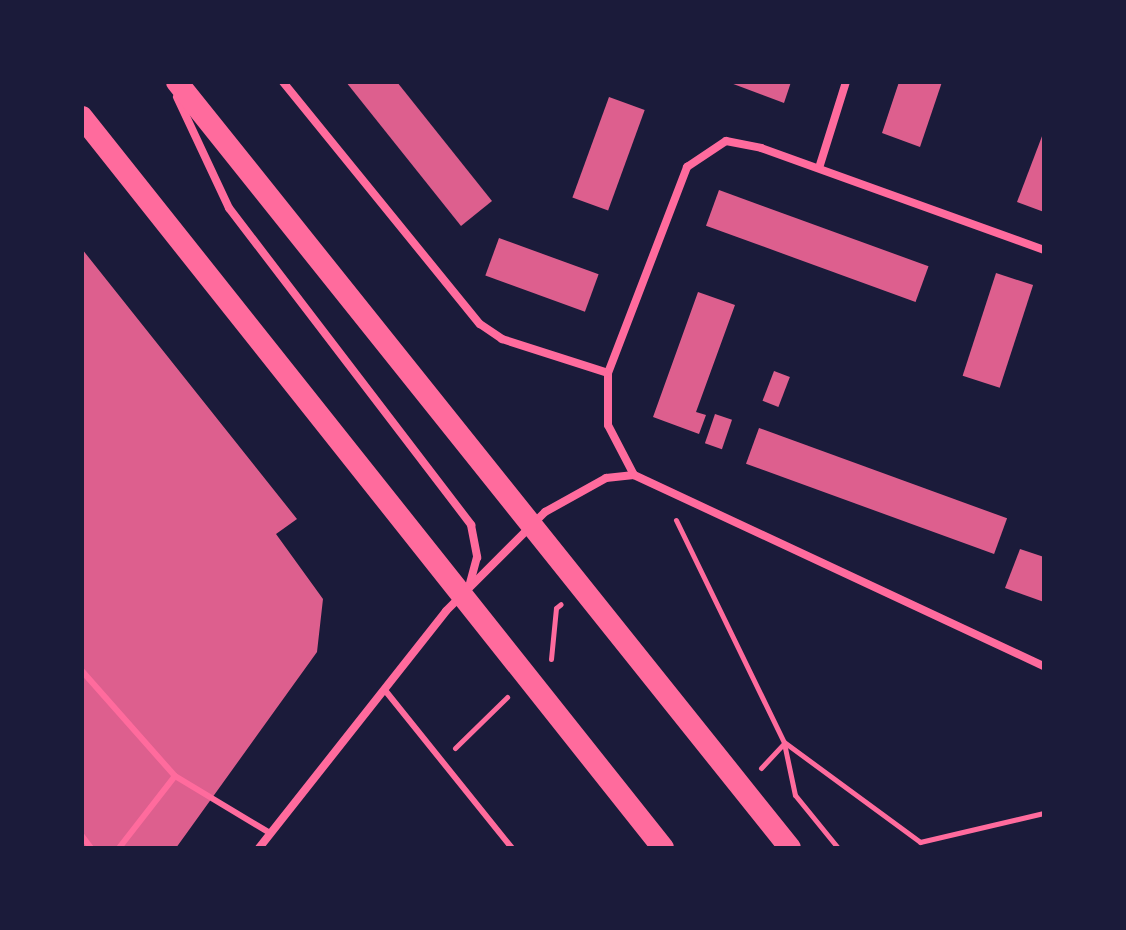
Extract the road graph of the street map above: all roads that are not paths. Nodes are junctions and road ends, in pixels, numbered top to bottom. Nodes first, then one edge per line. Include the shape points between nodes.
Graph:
1 (170, 82) edge
2 (177, 82) edge
3 (283, 82) edge
4 (846, 82) edge
5 (82, 117) edge
6 (819, 168) junction
7 (1044, 250) edge
8 (608, 373) junction
9 (634, 475) junction
10 (532, 526) junction
11 (463, 595) junction
12 (1044, 666) edge
13 (82, 671) edge
14 (383, 688) junction
15 (175, 776) junction
16 (270, 833) junction
17 (82, 836) edge
18 (91, 848) edge
19 (119, 848) edge
20 (259, 848) edge
21 (512, 848) edge
22 (663, 848) edge
23 (790, 848) edge

1 - 11 street via 229,208 471,525 477,557
2 - 10 highway
3 - 8 street via 480,324 502,339
4 - 6 street
5 - 11 highway
6 - 7 street
6 - 8 street via 726,141 687,167
8 - 9 street via 608,425
9 - 10 street via 579,489
9 - 12 street
10 - 11 street
10 - 23 highway
11 - 14 street
11 - 22 highway
13 - 15 lane
14 - 16 street
14 - 21 lane
15 - 16 lane
15 - 19 lane
16 - 20 street
17 - 18 lane

